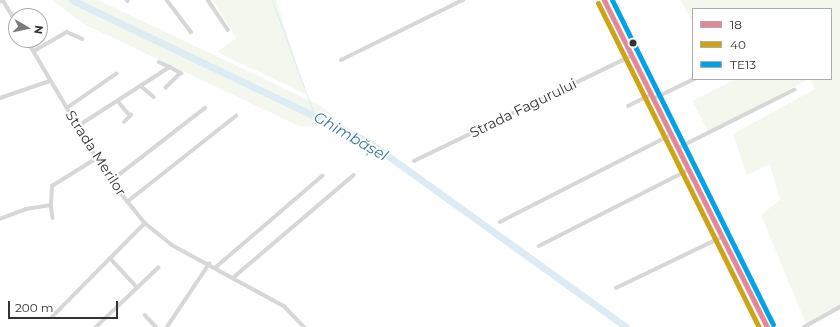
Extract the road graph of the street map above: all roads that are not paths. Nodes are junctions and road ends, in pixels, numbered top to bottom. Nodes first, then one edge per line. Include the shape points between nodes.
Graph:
1 (3, 0) edge
2 (167, 0) edge
3 (208, 0) edge
4 (463, 0) edge
5 (604, 0) edge
6 (0, 2) edge
7 (228, 30) dead end
8 (191, 32) dead end
9 (83, 39) dead end
10 (32, 48) edge
11 (34, 51) junction
12 (631, 56) junction
13 (341, 60) dead end
14 (159, 62) dead end
15 (170, 67) junction
16 (116, 74) dead end
17 (692, 80) edge
18 (50, 81) junction
19 (141, 86) junction
20 (166, 88) dead end
21 (794, 90) dead end
22 (651, 95) junction
23 (154, 97) dead end
24 (0, 98) edge
25 (653, 99) junction
26 (118, 100) junction
27 (628, 106) dead end
28 (67, 108) junction
29 (204, 108) dead end
30 (236, 116) dead end
31 (124, 122) dead end
32 (78, 126) junction
33 (671, 135) junction
34 (678, 148) junction
35 (97, 158) junction
36 (414, 161) dead end
37 (688, 170) junction
38 (354, 175) dead end
39 (322, 176) dead end
40 (111, 181) junction
41 (127, 202) junction
42 (51, 205) junction
43 (53, 218) dead end
44 (0, 220) edge
45 (500, 222) dead end
46 (145, 223) junction
47 (722, 237) junction
48 (539, 246) dead end
49 (110, 258) junction
50 (209, 264) junction
51 (216, 267) junction
52 (158, 268) dead end
53 (234, 277) junction
54 (137, 288) junction
55 (616, 288) dead end
56 (840, 307) edge
57 (145, 315) dead end
58 (52, 317) dead end
59 (96, 327) edge
60 (156, 327) edge
61 (167, 327) edge
62 (304, 327) edge
63 (767, 327) edge
64 (804, 327) edge

1 - 6 street
2 - 8 street
3 - 7 street
4 - 13 street
5 - 12 street
9 - 11 street via 67,32
10 - 11 street, Strada Merilor
11 - 18 street, Strada Merilor
12 - 22 street
12 - 36 street, Strada Fagurului
14 - 15 street
15 - 19 street
15 - 20 street via 182,74
16 - 28 street
17 - 25 street
18 - 24 street
18 - 28 street, Strada Merilor
19 - 23 street
19 - 26 street
21 - 34 street
22 - 25 street
22 - 27 street
25 - 33 street
26 - 31 street via 131,116
26 - 32 street
28 - 32 street, Strada Merilor
29 - 40 street
30 - 41 street
32 - 35 street, Strada Merilor
33 - 34 street
33 - 45 street
34 - 37 street
35 - 40 street, Strada Merilor
35 - 42 street via 52,186
37 - 47 street
37 - 48 street
38 - 53 street
39 - 51 street
40 - 41 street, Strada Merilor
41 - 46 street, Strada Merilor
42 - 43 street
42 - 44 street via 26,209
46 - 49 street
46 - 50 street, Strada Merilor via 172,245
47 - 55 street
47 - 63 street
49 - 54 street
49 - 58 street
50 - 51 street, Strada Merilor
50 - 61 street
51 - 53 street, Strada Merilor
52 - 54 street
53 - 62 street, Strada Merilor via 284,306
54 - 59 street
56 - 64 street
57 - 60 street

